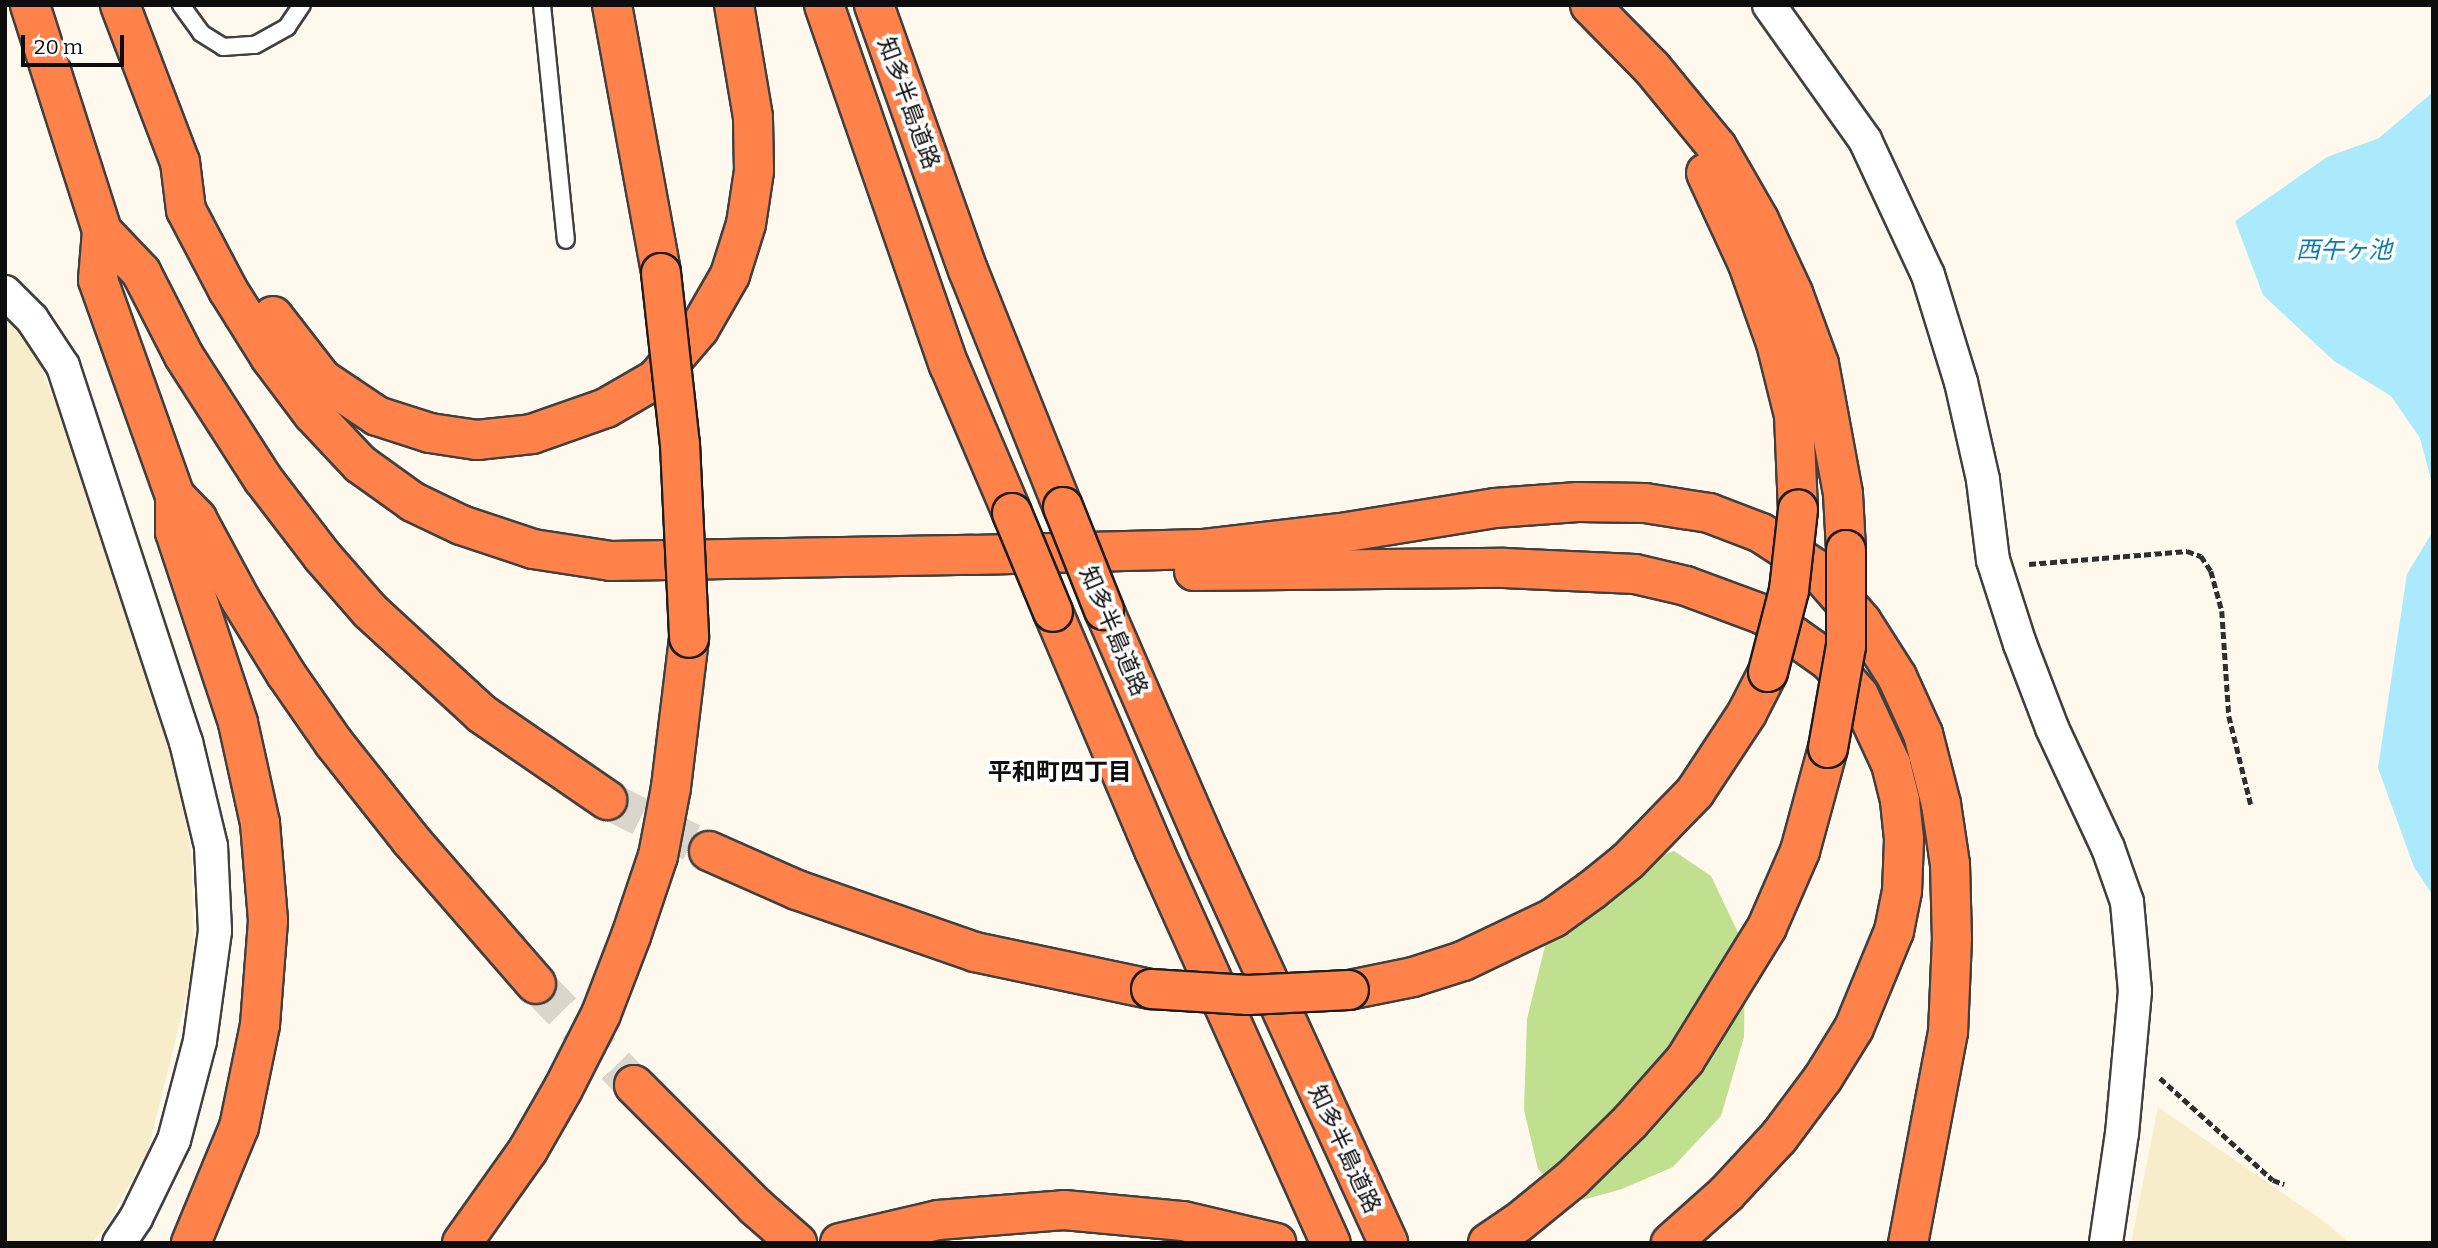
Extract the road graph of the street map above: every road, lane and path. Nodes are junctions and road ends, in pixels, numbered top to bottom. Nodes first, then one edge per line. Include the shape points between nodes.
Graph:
1 (30, 5) edge
2 (120, 5) edge
3 (181, 5) edge
4 (302, 5) edge
5 (542, 5) edge
6 (612, 5) edge
7 (734, 5) edge
8 (824, 5) edge
9 (874, 5) edge
10 (1590, 5) edge
11 (1769, 5) edge
12 (1653, 68) junction
13 (180, 162) junction
14 (102, 230) junction
15 (566, 240) dead end
16 (5, 292) edge
17 (175, 496) junction
18 (972, 555) junction
19 (1997, 570) junction
20 (607, 800) tunnel mouth
21 (2251, 804) dead end
22 (709, 851) tunnel mouth
23 (536, 984) tunnel mouth
24 (2129, 1062) junction
25 (634, 1084) tunnel mouth
26 (2284, 1184) dead end
27 (119, 1243) edge
28 (191, 1243) edge
29 (462, 1243) edge
30 (797, 1243) edge
31 (840, 1243) edge
32 (1276, 1243) edge
33 (1331, 1243) edge
34 (1388, 1243) edge
35 (1488, 1243) edge
36 (1671, 1243) edge
37 (1908, 1243) edge
38 (2106, 1243) edge

1 - 14 highway
2 - 13 highway
3 - 4 lane via 201,33 223,47 255,45 287,27
5 - 15 lane
6 - 29 highway, bridge via 661,274 680,443 689,638 673,774 660,845 601,1014 528,1150
7 - 13 highway via 753,117 754,171 746,224 730,275 699,329 656,379 606,408 532,435 477,440 430,433 377,416 322,379 283,332
8 - 33 highway, bridge via 949,365 1154,849
9 - 34 highway, 知多半島道路, bridge via 968,270 1104,610
10 - 12 highway
11 - 19 street via 1865,140 1928,275 1961,382
12 - 22 highway, bridge via 1748,264 1776,343 1794,415 1798,510 1789,590 1768,672 1695,792 1628,861 1553,918 1463,961 1349,990 1248,995 1151,989 975,953 797,890
12 - 35 highway, bridge via 1717,147 1759,220 1819,364 1843,494 1846,646 1828,748 1800,850 1767,927 1685,1060 1572,1179
13 - 18 highway via 186,210 270,357 313,414 360,464 413,502 461,525 533,549 611,561
14 - 17 highway via 98,280
14 - 20 highway via 141,272 184,356 263,479 370,611 482,715
16 - 27 street via 32,319 63,366 186,743 211,846 215,931 200,1041 174,1140
17 - 23 highway via 197,519 279,664 334,743
17 - 28 highway via 175,532 238,723 260,823 268,921 260,1025 239,1127
18 - 36 highway via 1005,570 1504,568 1635,574 1686,586 1764,615 1829,661 1859,695 1877,728 1900,801 1902,891 1894,931 1854,1028 1823,1078 1762,1156
18 - 37 highway via 1202,549 1495,508 1645,503 1709,513 1761,533 1816,569 1862,622 1897,677 1923,734 1950,863 1948,1032
19 - 21 path via 2042,561 2187,551 2201,556 2211,571 2222,611 2229,716
19 - 24 street via 2052,728 2108,848 2127,902 2135,991
24 - 26 path via 2150,1068 2273,1180
24 - 38 street
25 - 30 highway
31 - 32 highway via 938,1220 1064,1210 1183,1222

